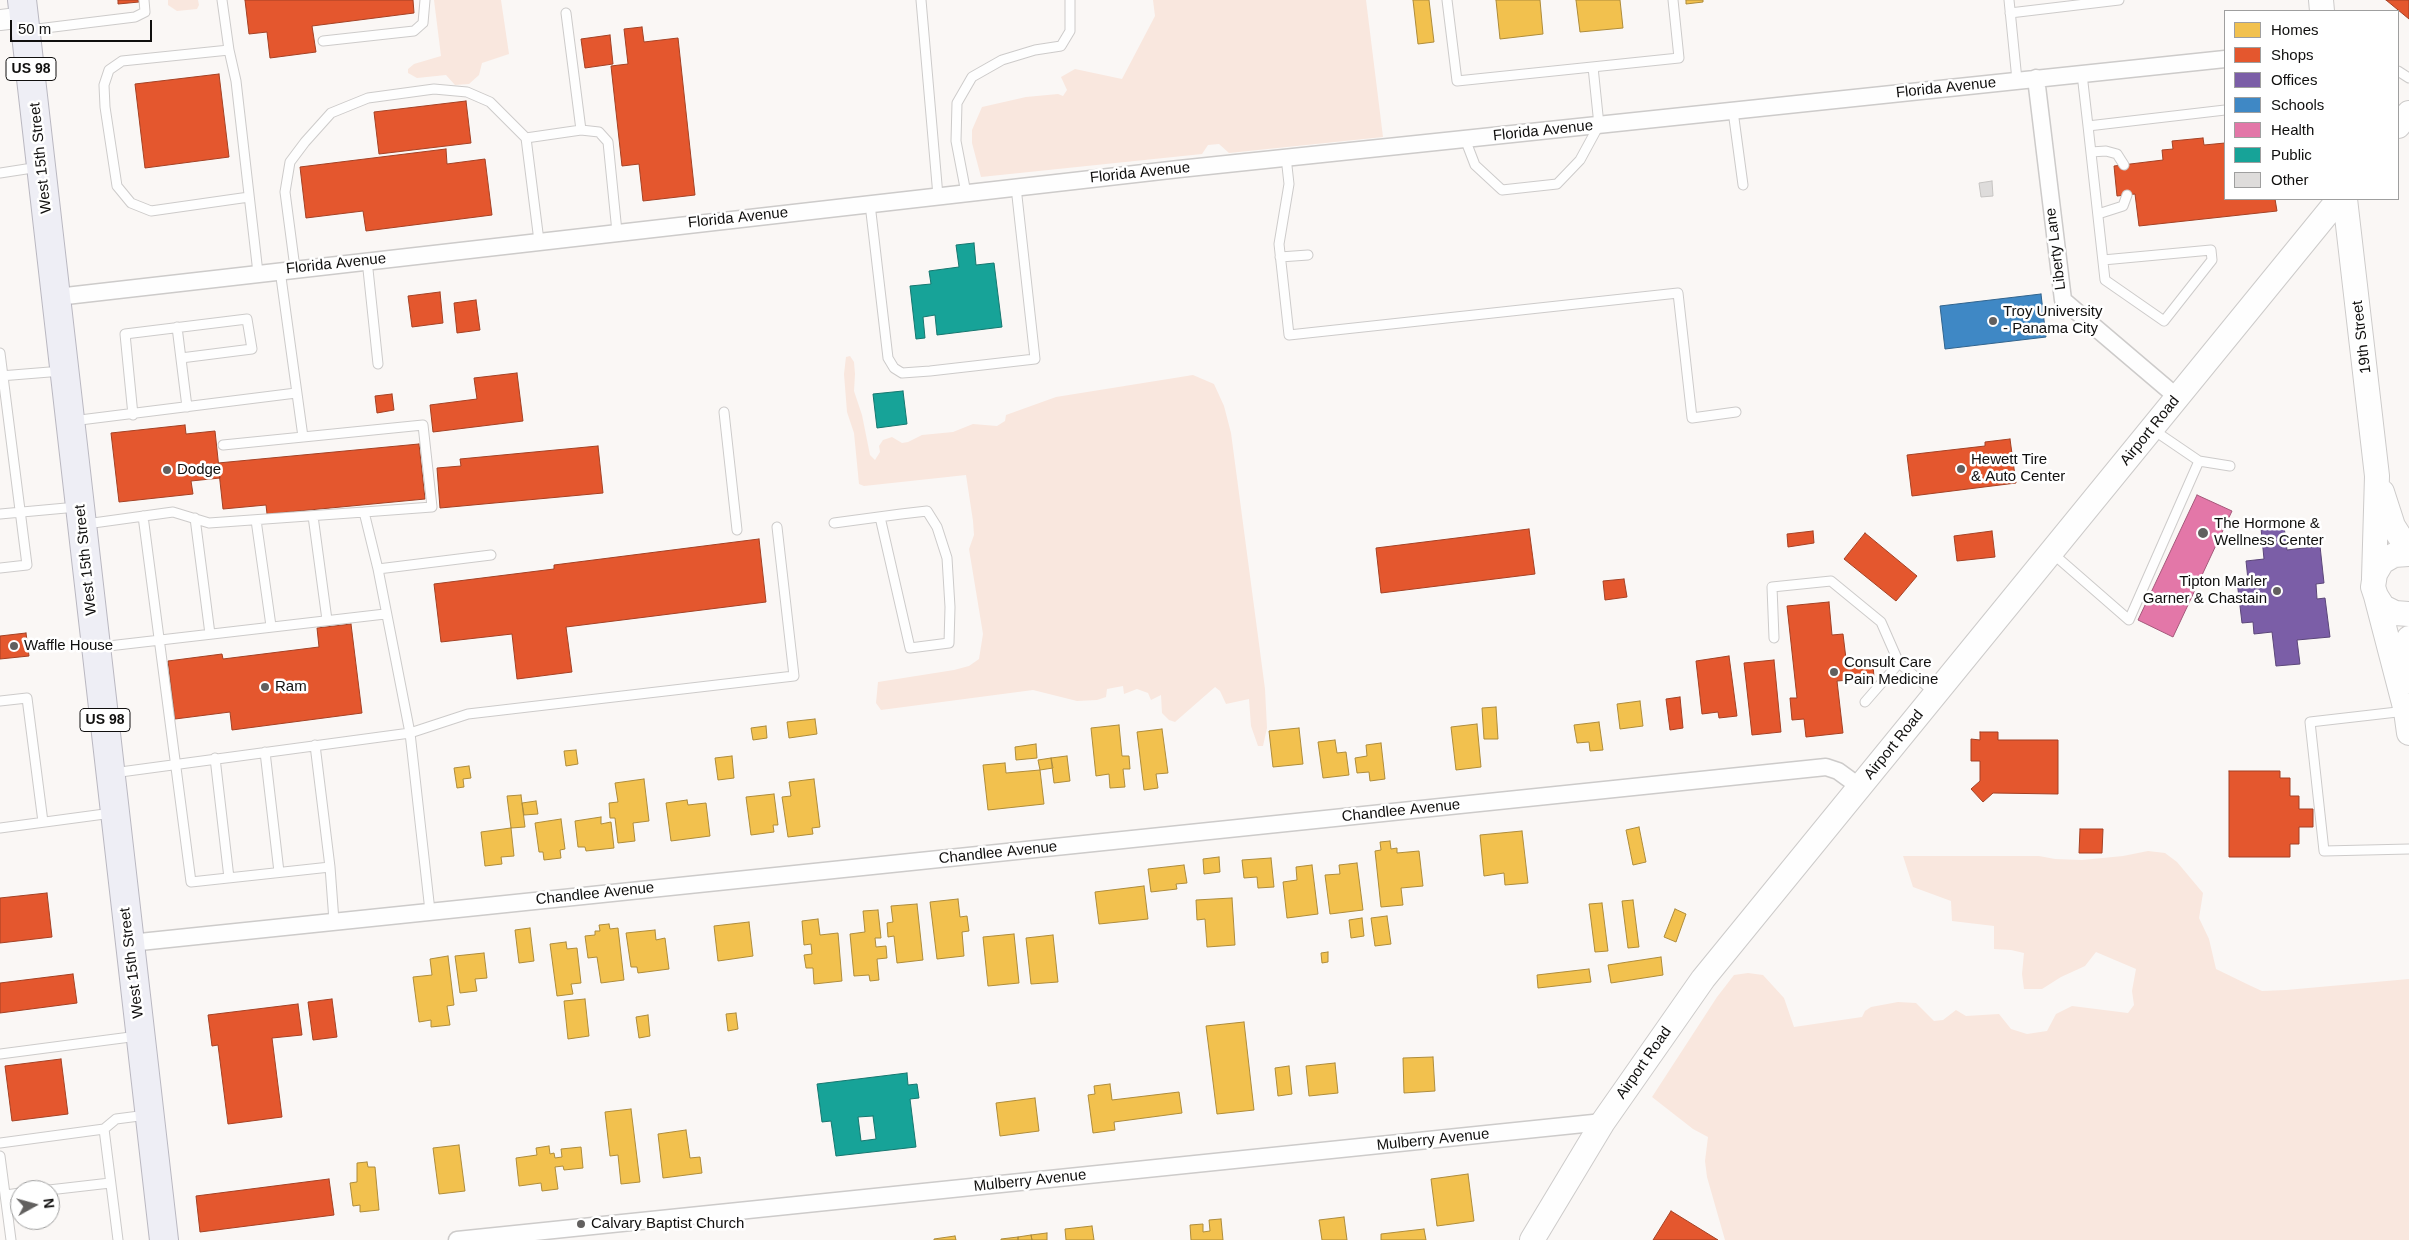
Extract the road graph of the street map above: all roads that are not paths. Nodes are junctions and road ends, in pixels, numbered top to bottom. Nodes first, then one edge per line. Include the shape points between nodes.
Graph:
1 (144, 0) edge
2 (222, 0) edge
3 (425, 0) edge
4 (921, 0) edge
5 (1070, 0) edge
6 (1447, 0) edge
7 (1673, 0) edge
8 (2009, 0) edge
9 (2119, 0) edge
10 (566, 13) dead end
11 (2010, 13) junction
12 (18, 17) edge
13 (323, 41) dead end
14 (229, 50) junction
15 (2224, 59) edge
16 (1593, 67) junction
17 (2082, 74) junction
18 (2036, 78) junction
19 (2017, 80) junction
20 (2224, 110) edge
21 (1733, 111) junction
22 (2409, 113) edge
23 (1599, 125) junction
24 (2399, 125) edge
25 (2088, 126) junction
26 (581, 130) junction
27 (526, 138) junction
28 (1465, 139) junction
29 (2091, 152) junction
30 (1286, 157) junction
31 (2124, 164) dead end
32 (42, 167) junction
33 (0, 174) edge
34 (1743, 185) dead end
35 (1016, 187) junction
36 (966, 192) junction
37 (2127, 195) dead end
38 (938, 196) junction
39 (249, 197) junction
40 (2338, 200) edge
41 (2345, 200) edge
42 (870, 204) junction
43 (2098, 214) junction
44 (618, 232) junction
45 (538, 241) junction
46 (1308, 255) dead end
47 (1280, 257) junction
48 (368, 260) junction
49 (2103, 260) junction
50 (288, 269) junction
51 (258, 272) junction
52 (57, 297) junction
53 (177, 327) junction
54 (0, 353) edge
55 (181, 358) junction
56 (378, 364) dead end
57 (65, 370) junction
58 (2, 376) edge
59 (296, 394) junction
60 (2177, 397) junction
61 (186, 407) junction
62 (724, 412) dead end
63 (1736, 412) dead end
64 (133, 415) junction
65 (71, 421) junction
66 (2151, 428) junction
67 (303, 437) junction
68 (223, 445) dead end
69 (2199, 461) junction
70 (2230, 466) dead end
71 (2377, 476) junction
72 (21, 512) junction
73 (364, 512) junction
74 (0, 514) edge
75 (81, 516) junction
76 (143, 516) junction
77 (313, 516) junction
78 (880, 517) junction
79 (195, 518) junction
80 (256, 520) junction
81 (834, 523) dead end
82 (777, 527) dead end
83 (737, 530) dead end
84 (2051, 552) junction
85 (2409, 553) edge
86 (491, 555) dead end
87 (0, 568) edge
88 (378, 569) junction
89 (2375, 587) junction
90 (385, 614) junction
91 (2409, 614) edge
92 (327, 620) junction
93 (271, 626) junction
94 (210, 634) junction
95 (1774, 638) dead end
96 (160, 640) junction
97 (96, 647) junction
98 (2408, 654) edge
99 (1899, 662) junction
100 (1936, 694) junction
101 (0, 701) edge
102 (1865, 702) dead end
103 (2408, 722) edge
104 (410, 733) junction
105 (315, 745) junction
106 (265, 752) junction
107 (215, 758) junction
108 (176, 764) junction
109 (111, 774) junction
110 (1860, 787) junction
111 (115, 813) junction
112 (43, 822) junction
113 (0, 828) edge
114 (2409, 849) edge
115 (330, 866) junction
116 (279, 872) junction
117 (229, 878) junction
118 (430, 911) junction
119 (334, 921) junction
120 (130, 943) junction
121 (141, 1036) junction
122 (0, 1054) edge
123 (150, 1114) junction
124 (1603, 1122) junction
125 (104, 1130) junction
126 (0, 1143) edge
127 (0, 1156) edge
128 (110, 1183) junction
129 (60, 1189) edge
130 (10, 1194) edge
131 (6, 1195) junction
132 (11, 1240) edge
133 (118, 1240) edge
134 (164, 1240) edge
135 (457, 1240) edge
136 (1532, 1240) edge

1 - 12 lane via 145,12 135,17
2 - 14 lane
3 - 13 lane via 423,23 414,32
4 - 38 lane
5 - 36 lane via 1070,31 1061,46 1002,60 972,77 958,103 956,141
6 - 16 lane via 1457,81
7 - 16 lane via 1679,58
8 - 11 lane
9 - 11 lane
10 - 26 lane
11 - 19 lane
12 - 32 highway, West 15th Street / US 98
14 - 39 lane via 236,81
14 - 39 lane via 122,61 109,70 104,85 105,107 117,186 131,203 151,211
15 - 17 street, Florida Avenue
16 - 23 lane
17 - 18 street, Florida Avenue
17 - 25 lane
18 - 19 street, Florida Avenue
18 - 60 street, Liberty Lane via 2062,300
19 - 21 street, Florida Avenue
20 - 25 lane
21 - 23 street, Florida Avenue
21 - 34 lane
22 - 24 main road
23 - 28 street, Florida Avenue
23 - 28 lane via 1580,160 1557,184 1502,190 1475,165
25 - 29 lane
26 - 27 lane
26 - 44 lane via 599,132 608,142
27 - 45 lane
27 - 50 lane via 490,102 467,92 434,89 368,98 331,114 290,162 285,192
28 - 30 street, Florida Avenue
29 - 31 lane via 2117,154
29 - 43 lane
30 - 35 street, Florida Avenue
30 - 47 lane via 1289,184 1280,233
32 - 33 lane
32 - 52 highway, West 15th Street / US 98
35 - 36 street, Florida Avenue
35 - 42 lane via 1035,359 902,373 894,368 888,358
36 - 38 street, Florida Avenue
37 - 43 lane via 2123,206
38 - 42 street, Florida Avenue
39 - 51 lane
40 - 60 main road, Airport Road
41 - 71 main road, 19th Street
42 - 44 street, Florida Avenue
43 - 49 lane
44 - 45 street, Florida Avenue
45 - 48 street, Florida Avenue
46 - 47 lane
47 - 63 lane via 1289,335 1678,293 1692,418
48 - 50 street, Florida Avenue
48 - 56 lane
49 - 49 lane via 2105,280 2164,321 2212,260 2211,250
50 - 51 street, Florida Avenue
50 - 59 lane
51 - 52 street, Florida Avenue
52 - 57 highway, West 15th Street / US 98
53 - 55 lane
53 - 55 lane via 248,319 252,349
53 - 64 lane via 125,334
54 - 58 lane
55 - 61 lane
57 - 58 lane
57 - 65 highway, West 15th Street / US 98
58 - 72 lane
59 - 61 lane
59 - 67 lane
60 - 66 main road, Airport Road
61 - 64 lane
62 - 83 lane
64 - 65 lane
65 - 75 highway, West 15th Street / US 98
66 - 69 lane
66 - 84 main road, Airport Road
67 - 68 lane
67 - 73 lane via 423,426 432,507
69 - 70 lane
69 - 84 lane via 2129,620
71 - 85 main road, 19th Street via 2393,526
71 - 89 main road, 19th Street
72 - 74 lane
72 - 75 lane
72 - 87 lane via 27,566
73 - 77 lane
73 - 88 lane
75 - 76 lane
75 - 97 highway, West 15th Street / US 98
76 - 79 lane via 173,512
76 - 96 lane
77 - 80 lane
77 - 92 lane
78 - 78 lane via 928,511 937,527 947,558 949,643 910,648
78 - 81 lane
79 - 80 lane via 209,523
79 - 94 lane
80 - 93 lane
82 - 104 lane via 794,676 468,714
84 - 100 main road, Airport Road
85 - 89 main road via 2386,559 2379,566
86 - 88 lane
88 - 90 lane
89 - 91 main road via 2387,610
89 - 103 main road, 19th Street
90 - 92 lane
90 - 104 lane
92 - 93 lane
93 - 94 lane
94 - 96 lane
95 - 99 lane via 1772,587 1830,581 1881,622
96 - 97 lane
96 - 108 lane
97 - 109 highway, West 15th Street / US 98
98 - 103 main road
99 - 100 lane
99 - 102 lane
100 - 110 main road, Airport Road
101 - 112 lane via 27,698
103 - 114 lane via 2310,722 2324,850
104 - 105 lane
104 - 118 lane
105 - 106 lane
105 - 115 lane
106 - 107 lane
106 - 116 lane
107 - 108 lane
107 - 117 lane
108 - 109 lane
108 - 117 lane via 191,882
109 - 111 highway, West 15th Street / US 98
110 - 118 street, Chandlee Avenue via 1838,770 1826,767
110 - 124 main road, Airport Road via 1703,979
111 - 112 lane
111 - 120 highway, West 15th Street / US 98
112 - 113 lane
115 - 116 lane
115 - 119 lane
116 - 117 lane
118 - 119 street, Chandlee Avenue
119 - 120 street, Chandlee Avenue
120 - 121 highway, West 15th Street / US 98
121 - 122 lane
121 - 123 highway, West 15th Street / US 98
123 - 125 lane via 116,1119
123 - 134 highway, West 15th Street / US 98
124 - 135 street, Mulberry Avenue
124 - 136 main road, Airport Road
125 - 126 lane
125 - 128 lane
127 - 131 lane
128 - 129 lane
128 - 133 lane
130 - 131 lane
131 - 132 lane

